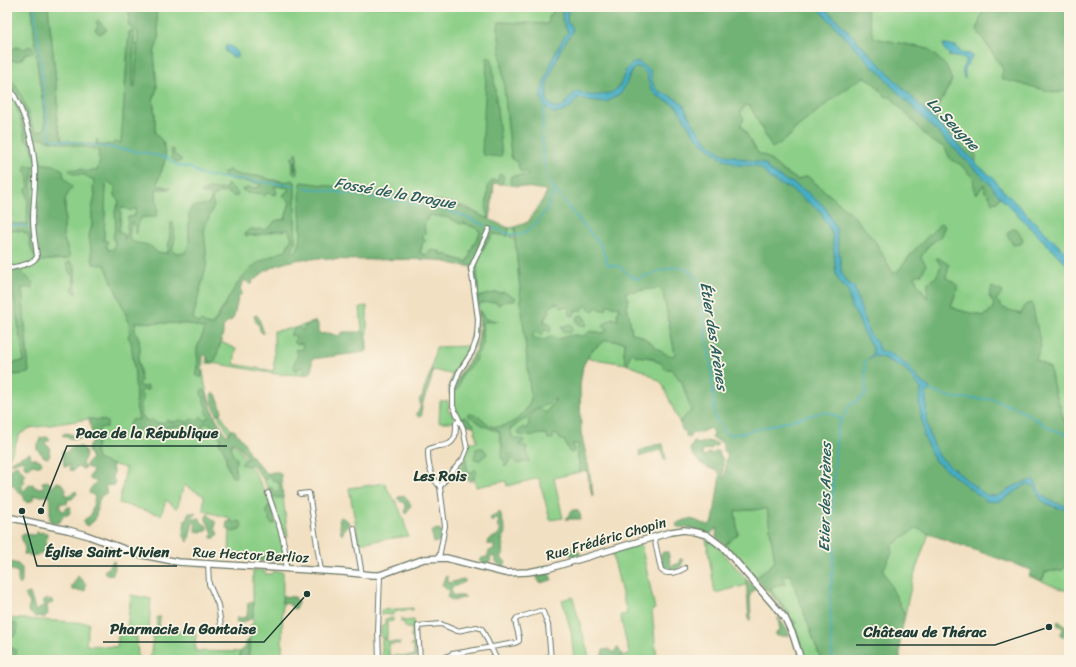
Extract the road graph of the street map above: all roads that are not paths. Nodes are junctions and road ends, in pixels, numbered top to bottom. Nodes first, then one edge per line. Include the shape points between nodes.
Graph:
1 (7, 84) edge
2 (489, 229) dead end
3 (7, 269) edge
4 (459, 421) junction
5 (440, 487) junction
6 (268, 493) dead end
7 (300, 494) dead end
8 (7, 517) edge
9 (354, 528) dead end
10 (654, 536) junction
11 (439, 558) junction
12 (208, 564) junction
13 (286, 568) junction
14 (685, 568) dead end
15 (321, 571) junction
16 (362, 575) junction
17 (380, 575) junction
18 (221, 626) dead end
19 (491, 648) junction
20 (379, 660) edge
21 (420, 660) edge
22 (440, 660) edge
23 (497, 660) edge
24 (551, 660) edge
25 (801, 660) edge

1 - 3 street via 19,102 32,146 35,167 33,222 37,257 30,263
2 - 4 street via 471,268 478,328 475,346 459,372 453,388 453,406
4 - 5 street via 465,435 466,454
4 - 5 street via 456,423 452,442 428,450 431,474
5 - 11 street via 445,526
6 - 13 street via 283,539
7 - 15 street via 309,493
8 - 12 street, Rue Hector Berlioz via 86,535 151,558
9 - 16 street
10 - 11 street, Rue Frédéric Chopin via 550,568 528,572 505,573
10 - 14 street via 661,570 667,573
10 - 25 street, Rue Frédéric Chopin via 684,530 707,535 724,548 785,618
11 - 17 street, Rue Frédéric Chopin via 424,559
12 - 13 street, Rue Hector Berlioz
12 - 18 street via 209,584 218,605
13 - 15 street, Rue Hector Berlioz
15 - 16 street, Rue Hector Berlioz
16 - 17 street, Rue Hector Berlioz
17 - 20 street
19 - 21 street via 484,632 477,627 457,631 441,624 418,626
19 - 22 street via 452,654
19 - 23 street
19 - 24 street via 519,641 515,621 517,618 540,611 543,612 548,625

